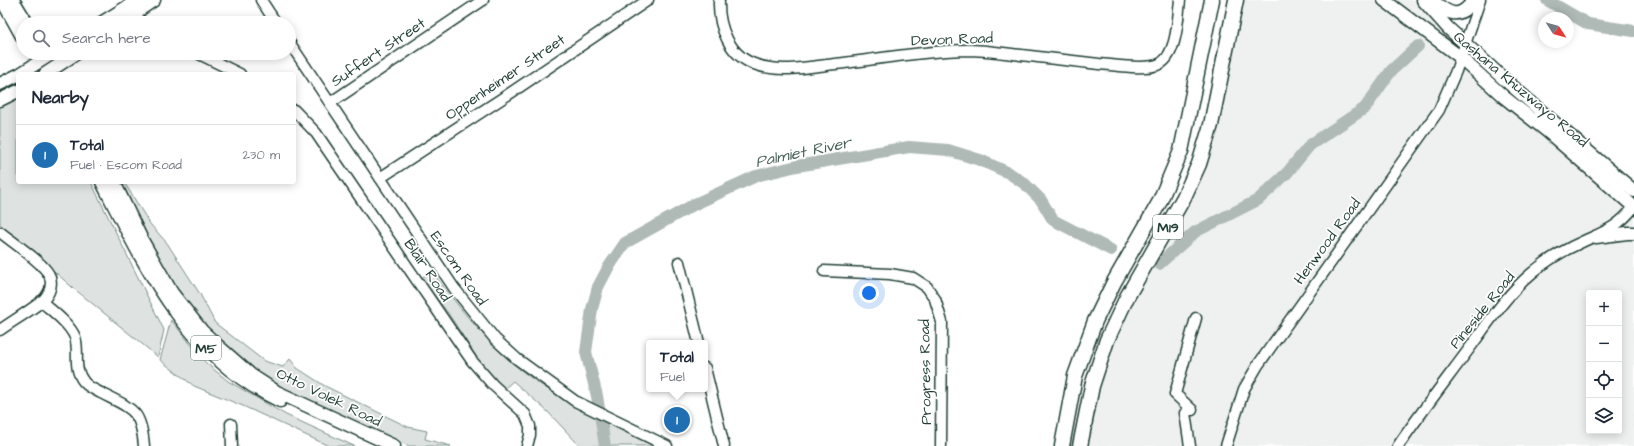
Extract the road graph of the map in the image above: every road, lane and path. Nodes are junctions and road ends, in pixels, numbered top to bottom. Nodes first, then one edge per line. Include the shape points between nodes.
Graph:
1 (2, 0) edge
2 (13, 0) edge
3 (138, 0) edge
4 (154, 0) edge
5 (261, 0) edge
6 (483, 0) edge
7 (648, 0) edge
8 (719, 0) edge
9 (1180, 0) edge
10 (1236, 0) edge
11 (1384, 0) edge
12 (1423, 0) edge
13 (1432, 0) edge
14 (1474, 0) edge
15 (1480, 0) edge
16 (1212, 1) edge
17 (19, 11) junction
18 (134, 14) joint
19 (22, 16) edge
20 (26, 16) edge
21 (112, 16) edge
22 (131, 16) edge
23 (271, 16) edge
24 (16, 25) edge
25 (1465, 42) junction
26 (296, 52) edge
27 (1460, 57) junction
28 (32, 60) edge
29 (36, 60) edge
30 (49, 60) edge
31 (67, 60) edge
32 (211, 60) edge
33 (22, 72) edge
34 (49, 72) edge
35 (50, 72) edge
36 (51, 72) edge
37 (236, 72) edge
38 (16, 76) edge
39 (0, 84) edge
40 (16, 92) edge
41 (0, 100) edge
42 (330, 103) junction
43 (296, 112) edge
44 (380, 178) junction
45 (103, 184) edge
46 (115, 184) edge
47 (1634, 191) edge
48 (1634, 207) edge
49 (0, 232) edge
50 (1634, 233) edge
51 (1596, 236) junction
52 (679, 262) dead end
53 (824, 271) dead end
54 (41, 301) junction
55 (1196, 318) dead end
56 (0, 330) edge
57 (698, 340) edge
58 (708, 380) edge
59 (231, 424) dead end
60 (144, 446) edge
61 (232, 446) edge
62 (375, 446) edge
63 (394, 446) edge
64 (527, 446) edge
65 (667, 446) edge
66 (724, 446) edge
67 (941, 446) edge
68 (1062, 446) edge
69 (1080, 446) edge
70 (1190, 446) edge
71 (1226, 446) edge
72 (1398, 446) edge

1 - 24 main road
2 - 17 main road
3 - 21 main road
4 - 18 main road
5 - 23 street
6 - 42 street, Suffert Street
7 - 44 street, Oppenheimer Street
8 - 9 street, Devon Road via 718,12 733,51 745,61 775,69 968,50 1124,66 1157,65 1170,54
10 - 69 highway, M19 via 1211,125 1199,164 1107,340 1092,386
11 - 27 main road, Qashana Khuzwayo Road
12 - 25 main road, Qashana Khuzwayo Road via 1448,28
13 - 14 main road via 1445,11 1454,14 1464,11
15 - 25 street, Henwood Road
16 - 68 highway, M19 via 1181,151 1174,172 1095,321 1076,376
17 - 19 main road
17 - 20 main road
18 - 22 main road
25 - 27 street, Henwood Road
25 - 47 main road, Qashana Khuzwayo Road via 1505,80
26 - 42 street, Escom Road
27 - 48 main road, Qashana Khuzwayo Road
27 - 71 street, Henwood Road via 1439,110 1250,377 1236,410
28 - 33 main road
29 - 34 main road
30 - 35 main road
31 - 36 main road
32 - 37 street
38 - 39 main road
40 - 41 main road
42 - 44 street, Escom Road
43 - 64 street, Blair Road via 320,139 472,361 493,385 525,414 530,426
44 - 65 street, Escom Road via 454,288 495,339 517,359 575,401
45 - 62 main road, Otto Volek Road / M5 via 164,296 191,334 227,367 259,391
46 - 63 main road, Otto Volek Road / M5 via 172,293 202,331 251,375 277,392
48 - 51 street, Pineside Road via 1615,226
49 - 54 street via 44,268 50,277 49,292
50 - 51 main road
51 - 72 street, Pineside Road via 1566,250 1523,281 1500,308
52 - 57 street
53 - 67 street, Progress Road via 890,274 913,278 926,287 935,299 942,322
54 - 56 street
54 - 60 street via 72,332 76,344 78,373 84,382 126,406 138,416 143,430
55 - 70 street via 1175,394 1189,412
58 - 66 street
59 - 61 street

